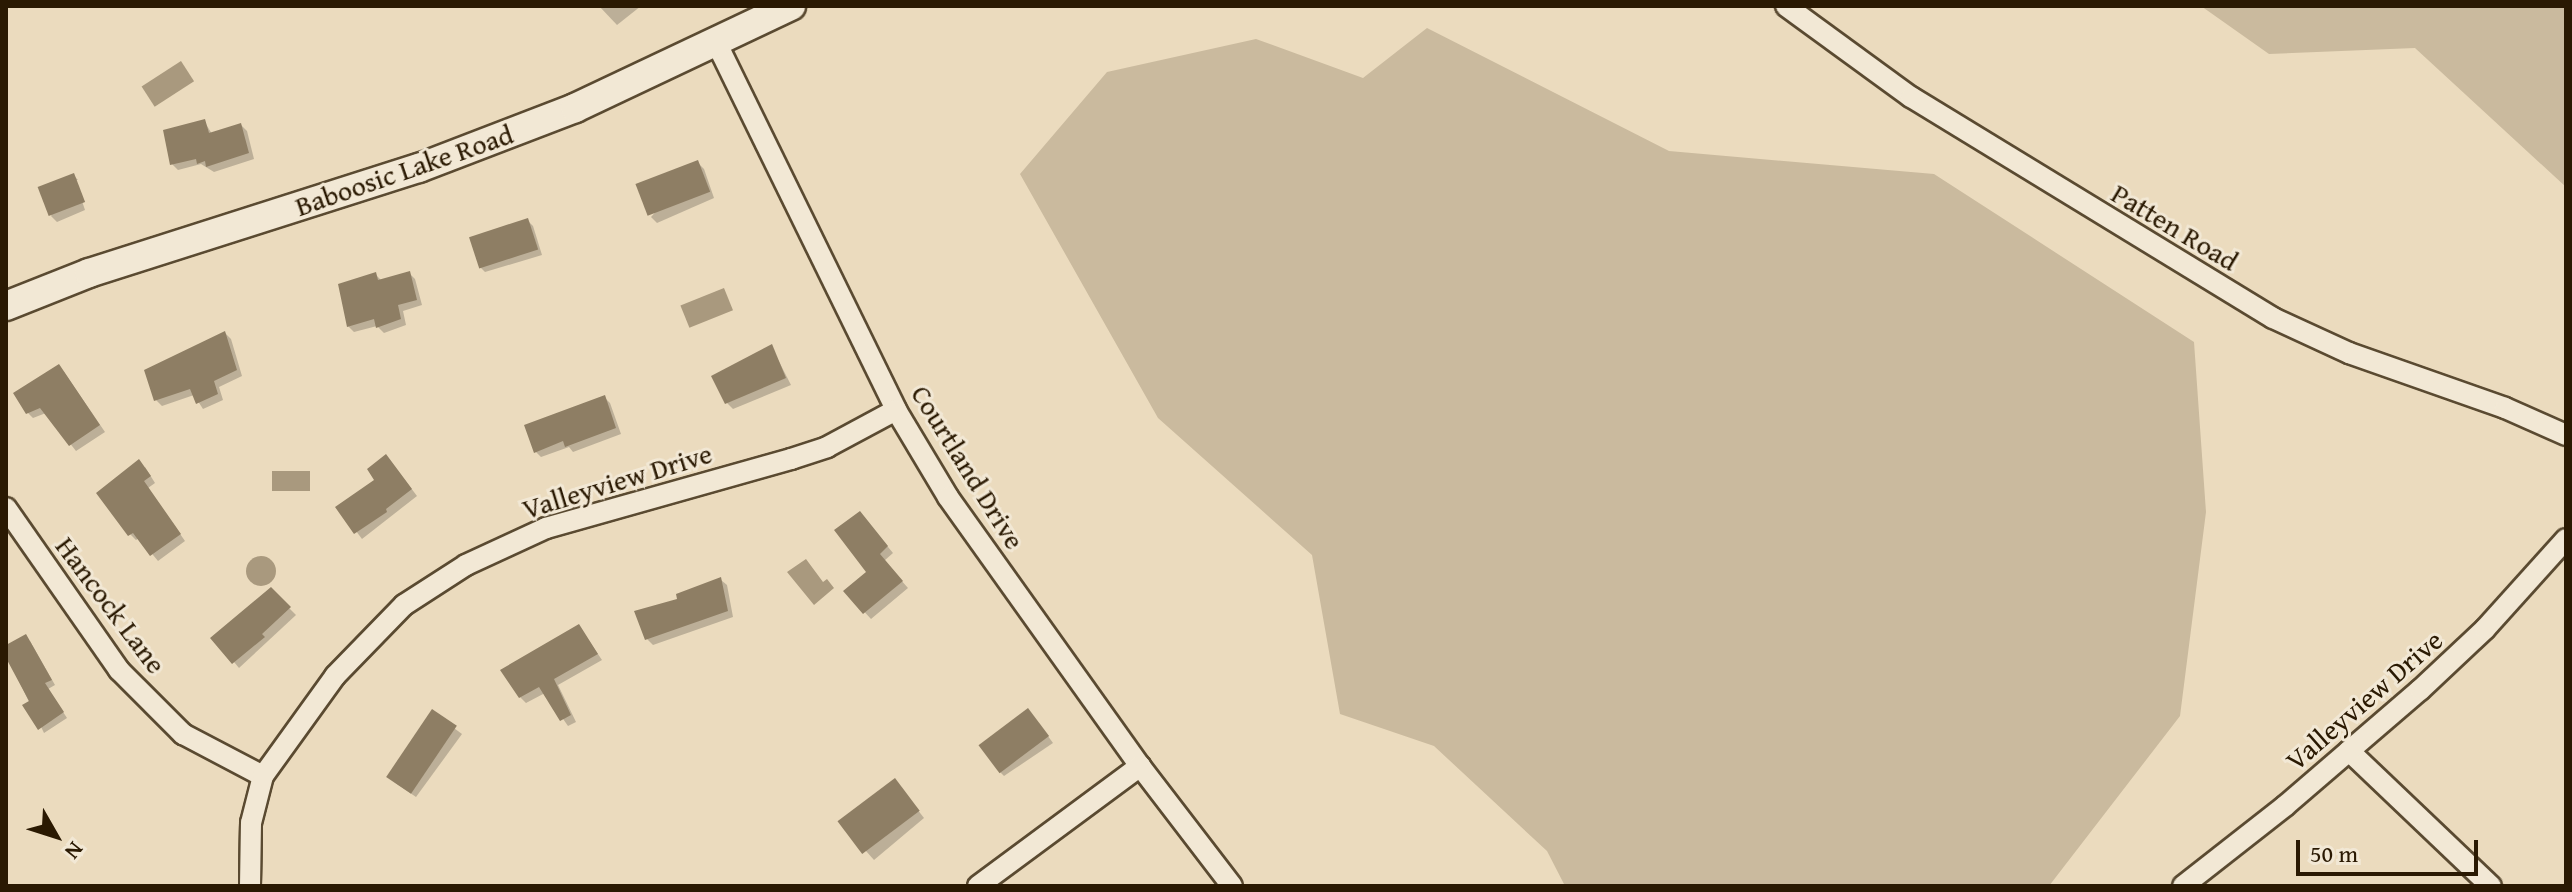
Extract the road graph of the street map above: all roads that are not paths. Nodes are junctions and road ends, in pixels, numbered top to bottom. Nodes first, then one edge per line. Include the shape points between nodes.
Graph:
1 (791, 6) edge
2 (1786, 6) edge
3 (716, 42) junction
4 (6, 306) edge
5 (896, 410) junction
6 (2566, 435) edge
7 (6, 508) edge
8 (2566, 539) edge
9 (2349, 751) junction
10 (1140, 766) junction
11 (263, 776) junction
12 (250, 886) edge
13 (978, 886) edge
14 (1232, 886) edge
15 (2183, 886) edge
16 (2491, 886) edge

1 - 3 street, Baboosic Lake Road
2 - 6 street, Patten Road via 1911,97 2273,318 2349,353
3 - 4 street, Baboosic Lake Road via 575,108 419,168 89,273
3 - 5 street, Courtland Drive
5 - 10 street, Courtland Drive via 948,497
5 - 11 street, Valleyview Drive via 827,447 546,528 466,565 380,626 335,676
7 - 11 street, Hancock Lane via 119,670 152,705 183,734
8 - 9 street, Valleyview Drive via 2485,629
9 - 15 street, Valleyview Drive
9 - 16 street
10 - 13 street
10 - 14 street, Courtland Drive
11 - 12 street, Valleyview Drive via 251,823

